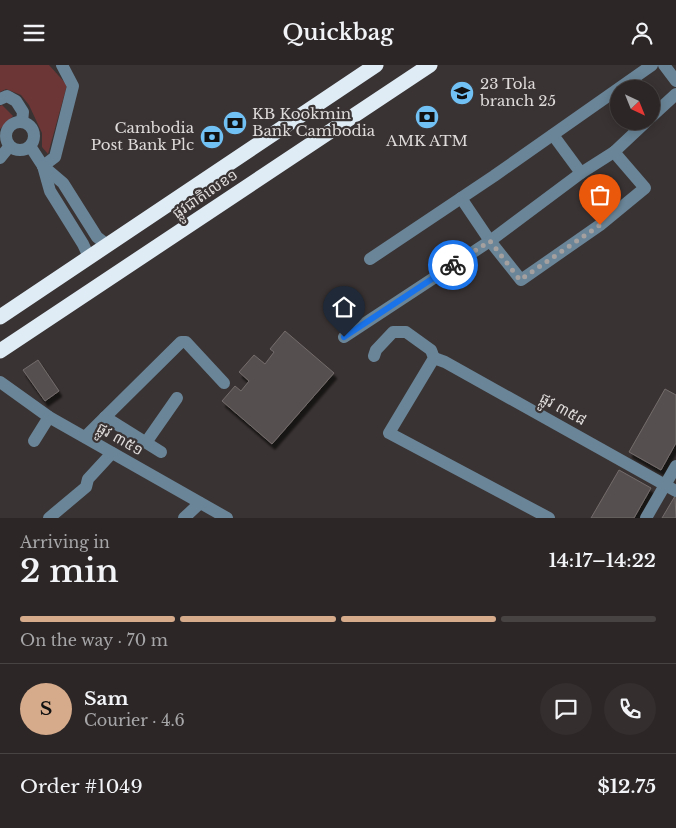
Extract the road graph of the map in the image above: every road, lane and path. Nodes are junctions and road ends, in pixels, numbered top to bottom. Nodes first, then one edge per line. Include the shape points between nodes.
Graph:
1 (62, 65) edge
2 (376, 65) edge
3 (652, 65) edge
4 (664, 65) edge
5 (423, 67) edge
6 (676, 81) edge
7 (676, 94) edge
8 (0, 99) edge
9 (660, 109) edge
10 (22, 122) junction
11 (637, 130) edge
12 (553, 135) junction
13 (9, 147) junction
14 (30, 147) junction
15 (614, 152) junction
16 (0, 158) edge
17 (43, 166) junction
18 (581, 173) junction
19 (461, 198) junction
20 (490, 241) junction
21 (108, 245) junction
22 (89, 257) junction
23 (370, 259) dead end
24 (0, 317) edge
25 (344, 337) dead end
26 (0, 351) edge
27 (374, 356) dead end
28 (434, 358) junction
29 (0, 382) edge
30 (224, 383) dead end
31 (177, 398) dead end
32 (49, 417) junction
33 (106, 417) junction
34 (85, 437) junction
35 (34, 441) dead end
36 (147, 441) junction
37 (161, 451) dead end
38 (112, 453) junction
39 (676, 466) edge
40 (670, 488) edge
41 (200, 503) junction
42 (49, 518) edge
43 (184, 518) edge
44 (228, 518) edge
45 (549, 518) edge
46 (646, 518) edge

1 - 17 street via 74,86 55,157
2 - 21 highway, ផ្លូវជាតិលេខ១
3 - 12 street
4 - 6 street
5 - 26 highway, ផ្លូវជាតិលេខ១
7 - 9 street
8 - 10 street via 7,96 16,101 23,112
10 - 13 street via 7,129 5,136
10 - 14 street via 33,131
11 - 15 street
12 - 18 street
12 - 19 street
13 - 14 street via 20,151
13 - 16 street
14 - 17 street
15 - 18 street
15 - 20 street via 645,188 600,225 520,280
17 - 21 street via 63,183 97,237
17 - 22 street via 50,191
18 - 20 street
19 - 20 street
19 - 23 street
20 - 25 street
21 - 22 highway, ផ្លូវជាតិលេខ១
22 - 24 highway, ផ្លូវជាតិលេខ១
27 - 28 street via 393,332 406,332 431,350
28 - 40 street, ផ្លូវ ៣៥៨
28 - 45 street via 389,433
29 - 32 street, ផ្លូវ ៣៥១
30 - 33 street via 186,342 181,342
31 - 36 street
32 - 34 street, ផ្លូវ ៣៥១
32 - 35 street
33 - 34 street
33 - 36 street
34 - 38 street, ផ្លូវ ៣៥១
36 - 37 street
38 - 41 street, ផ្លូវ ៣៥១
38 - 42 street via 88,479 82,491
39 - 40 street
40 - 46 street
41 - 43 street
41 - 44 street, ផ្លូវ ៣៥១

